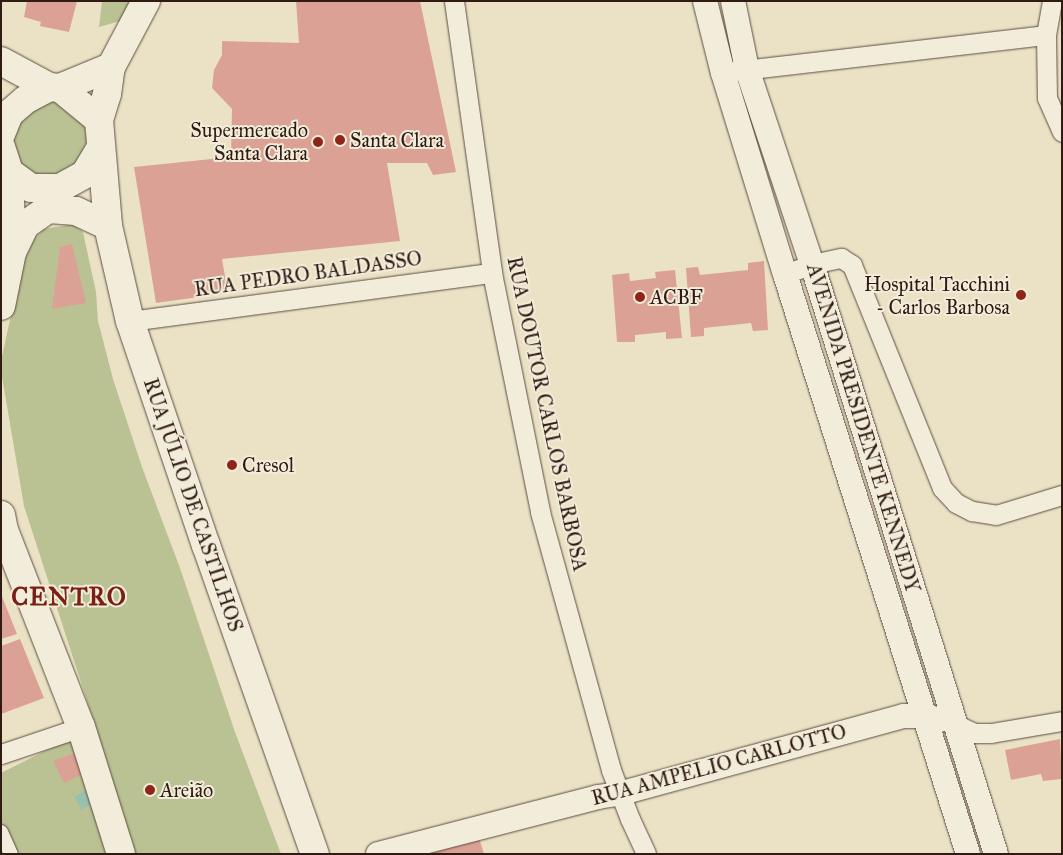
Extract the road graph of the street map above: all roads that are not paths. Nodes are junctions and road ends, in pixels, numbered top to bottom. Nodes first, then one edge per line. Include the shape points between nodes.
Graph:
1 (146, 1) edge
2 (454, 1) edge
3 (705, 1) edge
4 (732, 1) edge
5 (1052, 1) edge
6 (1046, 35) junction
7 (1, 61) edge
8 (111, 67) junction
9 (747, 69) junction
10 (723, 73) junction
11 (55, 87) junction
12 (99, 120) junction
13 (1062, 132) edge
14 (1, 134) edge
15 (100, 149) junction
16 (5, 160) edge
17 (108, 226) junction
18 (12, 252) junction
19 (812, 264) junction
20 (492, 273) junction
21 (785, 274) junction
22 (1, 306) edge
23 (130, 321) junction
24 (1062, 495) edge
25 (1, 515) edge
26 (926, 716) junction
27 (1062, 721) edge
28 (955, 724) junction
29 (81, 727) junction
30 (1, 754) edge
31 (622, 793) junction
32 (1, 832) edge
33 (11, 854) edge
34 (121, 854) edge
35 (315, 854) edge
36 (378, 854) edge
37 (646, 854) edge
38 (968, 854) edge
39 (996, 854) edge

1 - 8 main road, RUA JÚLIO DE CASTILHOS
2 - 20 street, RUA DOUTOR CARLOS BARBOSA
3 - 10 street, AVENIDA PRESIDENTE KENNEDY
4 - 9 street, AVENIDA PRESIDENTE KENNEDY
5 - 6 street
6 - 9 street
6 - 13 street via 1047,98
7 - 11 main road
8 - 11 main road
8 - 12 main road, RUA JÚLIO DE CASTILHOS
9 - 10 street
9 - 19 street, AVENIDA PRESIDENTE KENNEDY
10 - 21 street, AVENIDA PRESIDENTE KENNEDY
11 - 12 main road
11 - 14 main road via 25,100 10,114
12 - 15 main road, RUA JÚLIO DE CASTILHOS
15 - 16 main road via 85,174 60,188 31,188
15 - 17 main road, RUA JÚLIO DE CASTILHOS
16 - 18 main road
17 - 18 main road via 76,211 48,209 25,225
17 - 23 main road, RUA JÚLIO DE CASTILHOS
18 - 22 main road
19 - 21 street
19 - 24 street via 840,258 852,265 942,488 956,503 972,512 996,515
19 - 28 street, AVENIDA PRESIDENTE KENNEDY
20 - 23 street, RUA PEDRO BALDASSO
20 - 31 street, RUA DOUTOR CARLOS BARBOSA via 540,512 612,770
21 - 26 street, AVENIDA PRESIDENTE KENNEDY
23 - 35 main road, RUA JÚLIO DE CASTILHOS
25 - 29 main road
26 - 28 street, RUA AMPELIO CARLOTTO
26 - 31 street, RUA AMPELIO CARLOTTO via 903,716
26 - 38 street, AVENIDA PRESIDENTE KENNEDY
27 - 28 street, RUA AMPELIO CARLOTTO via 991,733 974,733
28 - 39 street, AVENIDA PRESIDENTE KENNEDY
29 - 30 street
29 - 34 main road
31 - 36 street, RUA AMPELIO CARLOTTO
31 - 37 street, RUA DOUTOR CARLOS BARBOSA
32 - 33 street

